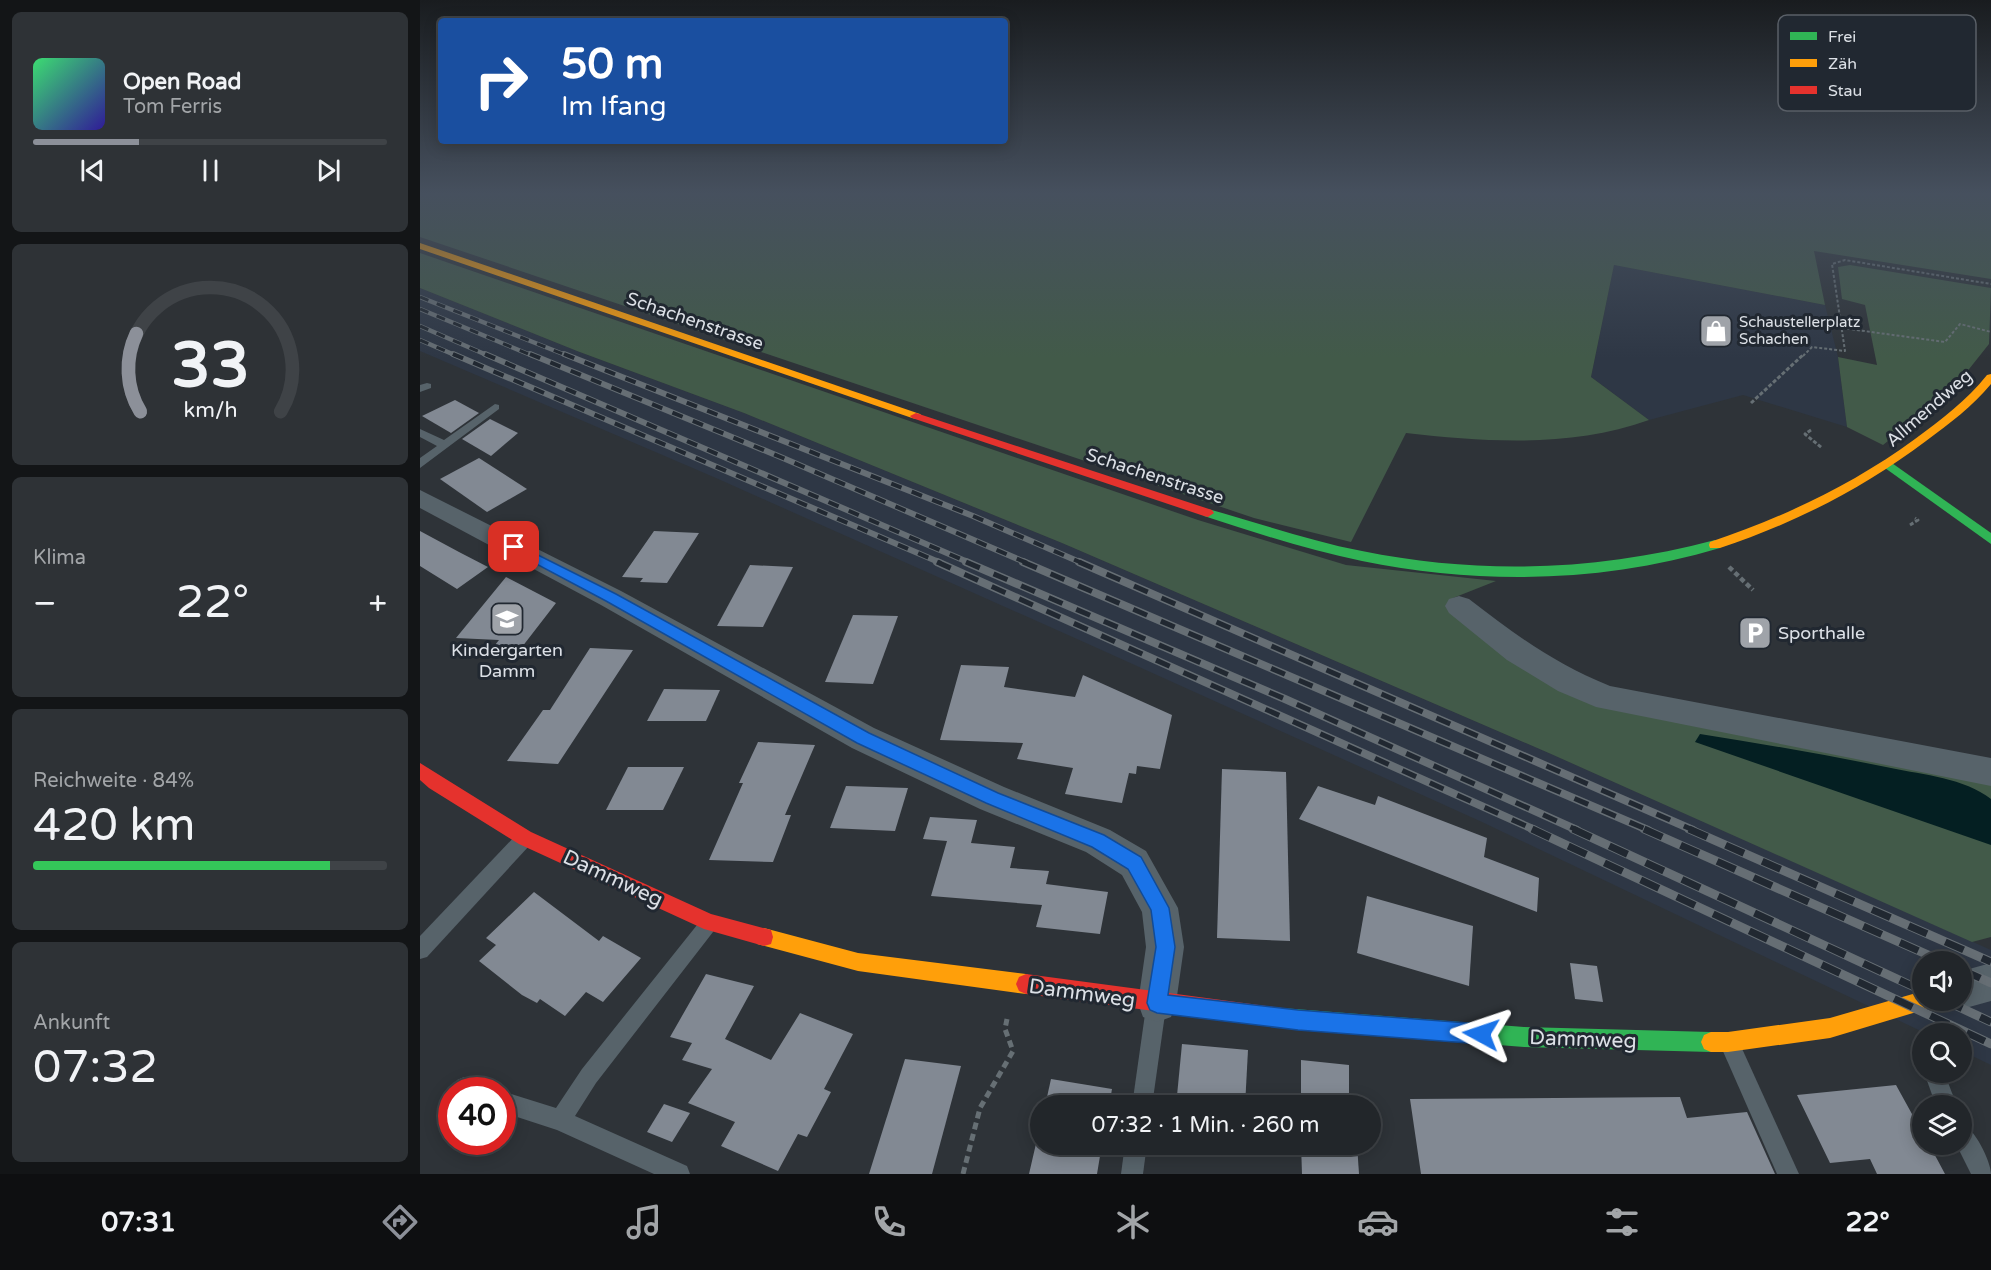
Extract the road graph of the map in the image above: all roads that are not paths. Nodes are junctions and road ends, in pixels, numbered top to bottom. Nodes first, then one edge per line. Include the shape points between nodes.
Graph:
1 (428, 249) edge
2 (1991, 377) edge
3 (495, 407) dead end
4 (420, 433) edge
5 (445, 445) junction
6 (420, 464) edge
7 (1889, 465) junction
8 (422, 499) edge
9 (1991, 539) edge
10 (1459, 606) dead end
11 (420, 770) edge
12 (1991, 772) edge
13 (435, 783) junction
14 (420, 795) edge
15 (525, 838) junction
16 (710, 923) junction
17 (420, 950) edge
18 (1991, 982) edge
19 (1972, 987) edge
20 (1157, 1003) junction
21 (1912, 1004) edge
22 (1728, 1042) junction
23 (1144, 1095) edge
24 (516, 1106) edge
25 (560, 1120) junction
26 (1972, 1153) edge
27 (1135, 1155) edge
28 (679, 1174) edge
29 (1132, 1174) edge
30 (1788, 1174) edge
31 (1983, 1174) edge

1 - 7 main road, Schachenstrasse via 1093,476 1299,541 1385,560 1527,571 1650,561 1719,546 1792,519 1851,490
2 - 7 main road, Allmendweg
3 - 5 lane
4 - 5 lane
5 - 6 lane
7 - 9 main road
8 - 20 street via 611,598 863,738 992,798 1098,841 1134,863 1160,908 1165,947
10 - 12 street via 1517,652 1568,682 1606,698
11 - 13 main road, Dammweg
13 - 14 lane
13 - 15 main road, Dammweg
15 - 16 main road, Dammweg
15 - 17 lane
16 - 20 main road, Dammweg via 858,962
16 - 25 lane via 589,1076
18 - 19 street
20 - 22 main road, Dammweg via 1298,1020 1524,1037
20 - 23 lane
21 - 22 main road, Dammweg via 1830,1028
22 - 30 lane
24 - 25 lane
25 - 28 lane
26 - 31 lane
27 - 29 lane

